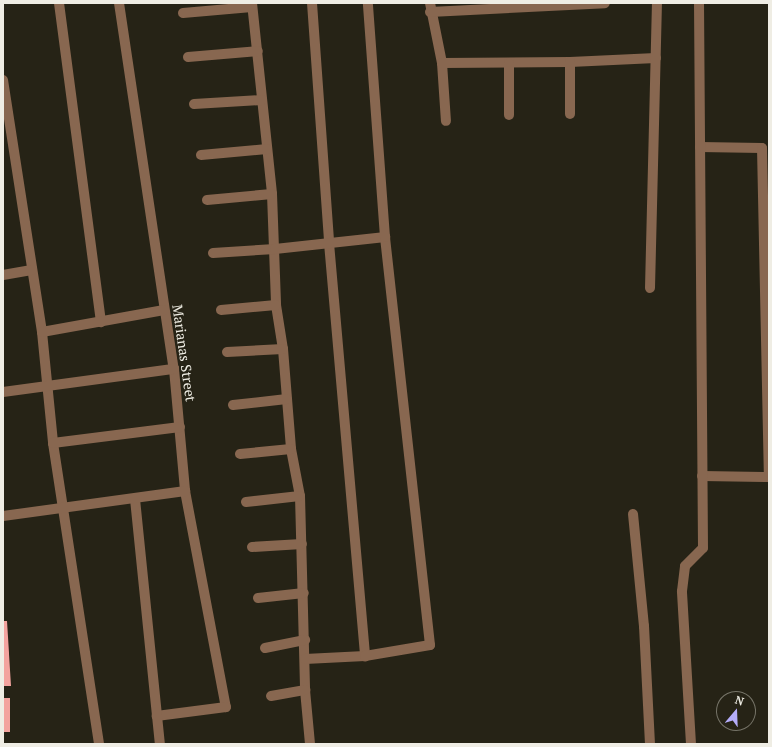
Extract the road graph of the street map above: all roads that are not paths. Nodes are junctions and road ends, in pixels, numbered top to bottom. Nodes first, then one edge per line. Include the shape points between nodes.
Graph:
1 (59, 3) edge
2 (120, 3) edge
3 (312, 3) edge
4 (368, 3) edge
5 (606, 3) edge
6 (657, 3) edge
7 (699, 3) edge
8 (252, 5) edge
9 (430, 7) edge
10 (183, 13) dead end
11 (258, 51) junction
12 (188, 57) dead end
13 (656, 58) junction
14 (509, 62) junction
15 (570, 62) junction
16 (442, 63) junction
17 (3, 80) edge
18 (262, 100) junction
19 (4, 101) edge
20 (194, 104) dead end
21 (570, 114) dead end
22 (509, 115) dead end
23 (446, 121) dead end
24 (700, 147) junction
25 (765, 148) edge
26 (267, 149) junction
27 (201, 155) dead end
28 (272, 194) junction
29 (207, 200) dead end
30 (385, 237) junction
31 (329, 243) junction
32 (275, 249) junction
33 (214, 253) dead end
34 (32, 270) junction
35 (3, 275) edge
36 (650, 288) dead end
37 (276, 304) junction
38 (164, 310) junction
39 (221, 310) dead end
40 (101, 322) junction
41 (42, 332) junction
42 (283, 349) junction
43 (226, 352) dead end
44 (174, 368) junction
45 (48, 387) junction
46 (3, 392) edge
47 (287, 399) junction
48 (233, 405) dead end
49 (180, 428) junction
50 (53, 444) junction
51 (291, 449) junction
52 (240, 454) dead end
53 (702, 476) junction
54 (769, 477) edge
55 (185, 492) junction
56 (300, 496) junction
57 (135, 499) junction
58 (246, 502) dead end
59 (64, 506) junction
60 (633, 514) dead end
61 (3, 516) edge
62 (302, 544) junction
63 (252, 548) dead end
64 (304, 593) junction
65 (258, 598) dead end
66 (305, 640) junction
67 (265, 648) dead end
68 (365, 656) junction
69 (305, 659) junction
70 (305, 690) junction
71 (271, 696) dead end
72 (157, 716) junction
73 (99, 744) edge
74 (160, 744) edge
75 (310, 744) edge
76 (650, 744) edge
77 (691, 744) edge

1 - 40 street
2 - 38 street, Marianas Street
3 - 31 street
4 - 30 street
5 - 9 street
6 - 13 street
7 - 24 street
8 - 10 street
8 - 11 street
9 - 16 street
11 - 12 street
11 - 18 street
13 - 15 street
13 - 36 street
14 - 15 street
14 - 16 street
14 - 22 street
15 - 21 street
16 - 23 street
17 - 19 street
18 - 20 street
18 - 26 street
19 - 34 street
24 - 25 street
24 - 53 street
25 - 54 street
26 - 27 street
26 - 28 street
28 - 29 street
28 - 32 street
30 - 31 street
30 - 68 street via 430,644
31 - 32 street
31 - 68 street
32 - 33 street
32 - 37 street
34 - 35 street
34 - 41 street
37 - 39 street
37 - 42 street
38 - 40 street
38 - 44 street, Marianas Street
40 - 41 street
41 - 45 street
42 - 43 street
42 - 47 street
44 - 45 street
44 - 49 street, Marianas Street
45 - 46 street
45 - 50 street
47 - 48 street
47 - 51 street
49 - 50 street
49 - 55 street, Marianas Street
50 - 59 street
51 - 52 street
51 - 56 street
53 - 54 street
53 - 77 street via 704,548 685,566 682,592
55 - 57 street
55 - 72 street, Marianas Street via 226,707
56 - 58 street
56 - 62 street
57 - 59 street
57 - 72 street
59 - 61 street
59 - 73 street
60 - 76 street via 644,626
62 - 63 street
62 - 64 street
64 - 65 street
64 - 66 street
66 - 67 street
66 - 69 street
68 - 69 street
69 - 70 street
70 - 71 street
70 - 75 street
72 - 74 street

